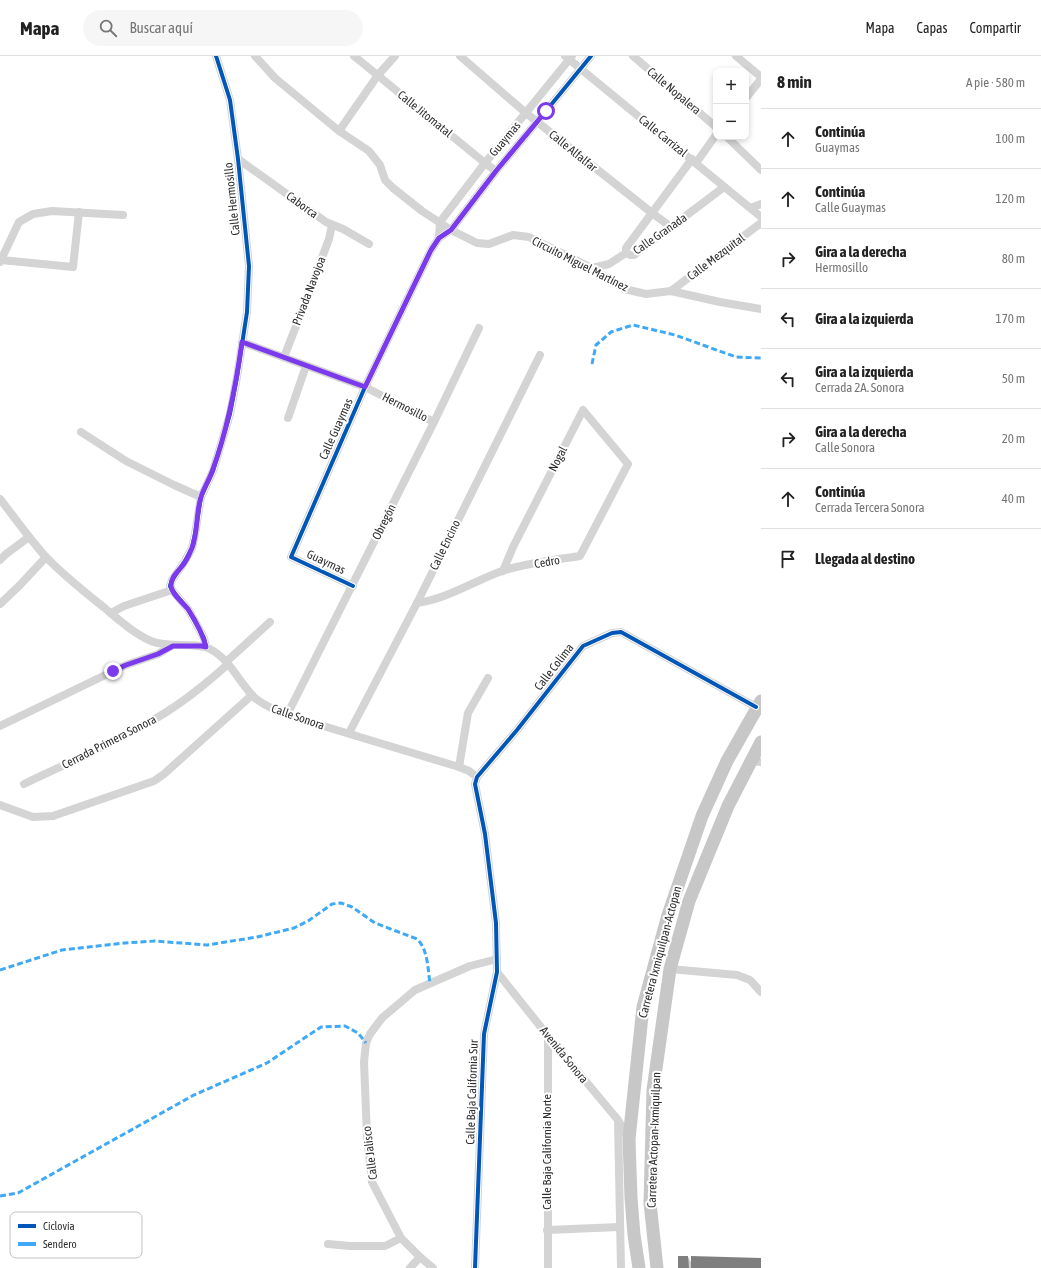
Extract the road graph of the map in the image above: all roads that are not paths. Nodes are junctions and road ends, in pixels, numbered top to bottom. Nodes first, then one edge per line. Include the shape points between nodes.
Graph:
1 (216, 56) edge
2 (255, 56) edge
3 (354, 56) edge
4 (395, 56) edge
5 (460, 56) edge
6 (590, 56) edge
7 (632, 56) edge
8 (736, 56) edge
9 (569, 57) edge
10 (580, 69) junction
11 (378, 76) junction
12 (761, 78) edge
13 (749, 94) edge
14 (526, 113) junction
15 (537, 122) junction
16 (713, 124) edge
17 (339, 132) junction
18 (713, 139) edge
19 (730, 140) edge
20 (238, 159) junction
21 (694, 161) junction
22 (485, 163) junction
23 (761, 170) edge
24 (496, 171) junction
25 (724, 187) junction
26 (761, 204) edge
27 (750, 208) junction
28 (79, 212) junction
29 (652, 214) junction
30 (123, 215) dead end
31 (761, 217) edge
32 (440, 222) junction
33 (761, 223) edge
34 (332, 225) junction
35 (671, 227) junction
36 (451, 230) junction
37 (439, 238) junction
38 (369, 244) dead end
39 (626, 254) junction
40 (0, 261) edge
41 (592, 268) junction
42 (671, 290) junction
43 (761, 309) edge
44 (479, 328) dead end
45 (242, 342) junction
46 (540, 355) dead end
47 (284, 357) junction
48 (306, 366) junction
49 (365, 387) junction
50 (288, 418) dead end
51 (434, 422) junction
52 (81, 432) dead end
53 (628, 464) joint
54 (201, 497) junction
55 (0, 499) edge
56 (29, 537) junction
57 (46, 557) junction
58 (291, 557) joint
59 (0, 560) edge
60 (503, 571) junction
61 (352, 586) junction
62 (171, 588) junction
63 (416, 603) junction
64 (0, 604) edge
65 (111, 613) junction
66 (270, 622) dead end
67 (173, 646) junction
68 (206, 647) junction
69 (227, 663) junction
70 (488, 678) dead end
71 (252, 695) junction
72 (759, 704) edge
73 (287, 715) junction
74 (0, 726) edge
75 (349, 733) junction
76 (761, 742) edge
77 (756, 761) edge
78 (459, 767) junction
79 (477, 777) junction
80 (24, 784) dead end
81 (0, 805) edge
82 (497, 959) junction
83 (670, 969) junction
84 (497, 972) junction
85 (761, 992) edge
86 (548, 1036) junction
87 (618, 1120) junction
88 (629, 1139) junction
89 (619, 1227) junction
90 (547, 1230) junction
91 (401, 1238) junction
92 (328, 1244) dead end
93 (420, 1257) junction
94 (410, 1268) edge
95 (433, 1268) edge
96 (475, 1268) edge
97 (548, 1268) edge
98 (621, 1268) edge
99 (639, 1268) edge
100 (657, 1268) edge

1 - 20 street, Calle Hermosillo via 230,100
2 - 17 street, Circuito Miguel Martínez via 276,78
3 - 11 street, Calle Jitomatal
4 - 11 street
5 - 14 street, Calle Alfalfar
6 - 10 street, Guaymas
7 - 16 street, Calle Nopalera
8 - 12 street
9 - 10 street, Calle Carrizal
9 - 14 street, Guaymas
10 - 15 street, Guaymas
10 - 21 street, Calle Carrizal
11 - 17 street
11 - 22 street, Calle Jitomatal
12 - 13 street
14 - 15 street, Calle Alfalfar
14 - 22 street, Guaymas
15 - 24 street, Guaymas
15 - 29 street, Calle Alfalfar
17 - 32 street, Circuito Miguel Martínez via 369,151 380,165 385,180 393,188
18 - 21 street
19 - 23 street
20 - 34 street, Caborca
20 - 45 street, Calle Hermosillo via 248,266 247,312
21 - 25 street, Calle Carrizal
21 - 29 street
22 - 24 street, Calle Jitomatal
22 - 32 street, Guaymas
24 - 36 street, Guaymas
25 - 27 street, Calle Carrizal
25 - 35 street, Calle Granada
26 - 27 street
27 - 31 street, Calle Carrizal
28 - 30 street
28 - 40 street via 52,210 34,214 19,222
28 - 40 street via 73,267
29 - 35 street, Calle Alfalfar
29 - 39 street via 626,248
32 - 36 street, Circuito Miguel Martínez
32 - 37 street, Calle Guaymas
33 - 42 street, Calle Mezquital
34 - 38 street, Caborca
34 - 47 street, Privada Navojoa
35 - 39 street, Calle Granada via 634,255
36 - 37 street, Calle Guaymas
36 - 41 street, Circuito Miguel Martínez via 478,243 489,244 512,235 529,237
37 - 49 street, Calle Guaymas
39 - 41 street, Calle Granada via 609,264
41 - 42 street, Circuito Miguel Martínez via 624,289 646,294
42 - 43 street, Circuito Miguel Martínez
44 - 51 street, Obregón
45 - 47 street, Hermosillo
45 - 54 street, Calle Hermosillo via 230,414 213,470
46 - 63 street, Calle Encino
47 - 48 street, Hermosillo
48 - 49 street, Hermosillo
48 - 50 street
49 - 51 street, Hermosillo
49 - 58 street, Calle Guaymas
51 - 61 street, Obregón
52 - 54 street via 126,461
53 - 60 street, Cedro via 580,556
53 - 60 street, Nogal via 583,410
54 - 62 street, Calle Hermosillo via 192,548 172,580
55 - 56 street
56 - 57 street
56 - 59 street
57 - 64 street
57 - 65 street
58 - 61 street, Guaymas
60 - 63 street, Cedro via 431,601
61 - 73 street, Obregón
62 - 65 street
62 - 68 street via 188,610 204,638
63 - 75 street, Calle Encino
65 - 67 street via 132,630 150,640
66 - 69 street, Cerrada Primera Sonora
67 - 68 street
67 - 74 street via 126,665
68 - 69 street, Calle Sonora
69 - 71 street, Calle Sonora
69 - 80 street, Cerrada Primera Sonora via 195,692 161,715 124,736
70 - 78 street via 468,713
71 - 73 street, Calle Sonora via 265,705
71 - 81 street via 154,781 53,816 33,817
72 - 79 street, Calle Colima via 621,632 612,633 583,646
72 - 88 main road, Carretera Ixmiquilpan-Actopan via 727,760 702,816 668,914 643,1007
73 - 75 street, Calle Sonora
75 - 78 street, Calle Sonora
76 - 77 main road, Carretera Actopan-Ixmiquilpan
77 - 83 main road, Carretera Actopan-Ixmiquilpan via 728,806 689,900
78 - 79 street, Calle Sonora
79 - 82 street, Calle Baja California Sur via 475,784 485,834 496,922
82 - 84 street, Calle Baja California Sur
82 - 91 street, Calle Jalisco via 470,966 414,990 382,1018 366,1043 364,1062 367,1136 372,1182
83 - 85 street via 738,975 750,980
83 - 100 main road, Carretera Actopan-Ixmiquilpan via 653,1090 650,1203
84 - 86 street, Avenida Sonora
84 - 96 street, Calle Baja California Sur via 484,1034
86 - 87 street, Avenida Sonora
86 - 90 street, Calle Baja California Norte
87 - 88 street, Avenida Sonora
87 - 89 street
88 - 99 main road, Carretera Ixmiquilpan-Actopan via 630,1198
89 - 90 street
89 - 98 street
90 - 97 street, Calle Baja California Norte
91 - 92 street via 385,1246
91 - 93 street, Calle Jalisco
93 - 94 street
93 - 95 street, Calle Jalisco

